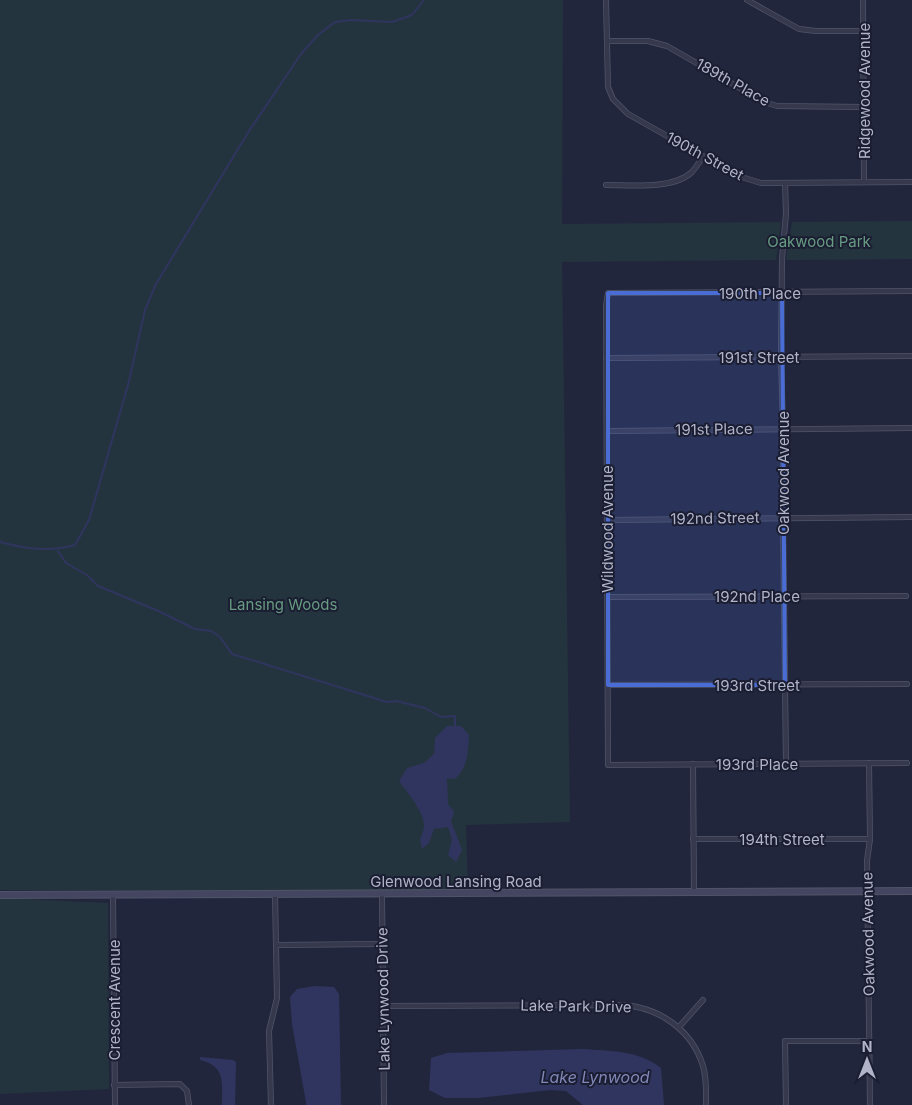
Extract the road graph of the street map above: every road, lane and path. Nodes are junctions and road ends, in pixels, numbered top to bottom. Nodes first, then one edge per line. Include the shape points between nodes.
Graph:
1 (606, 0) edge
2 (747, 0) edge
3 (863, 0) edge
4 (863, 31) junction
5 (607, 41) junction
6 (864, 107) junction
7 (703, 156) junction
8 (864, 182) junction
9 (912, 182) edge
10 (785, 183) junction
11 (606, 185) dead end
12 (912, 292) edge
13 (608, 293) joint
14 (782, 293) junction
15 (912, 356) edge
16 (781, 357) junction
17 (606, 358) junction
18 (783, 428) junction
19 (912, 428) edge
20 (606, 430) junction
21 (912, 517) edge
22 (782, 518) junction
23 (607, 520) junction
24 (783, 596) junction
25 (906, 596) dead end
26 (608, 597) junction
27 (907, 684) dead end
28 (608, 685) junction
29 (784, 685) junction
30 (869, 763) junction
31 (907, 763) dead end
32 (693, 764) junction
33 (786, 764) junction
34 (608, 765) joint
35 (870, 839) junction
36 (693, 840) junction
37 (694, 892) junction
38 (868, 892) junction
39 (912, 892) edge
40 (275, 894) junction
41 (382, 894) junction
42 (0, 895) edge
43 (113, 895) junction
44 (382, 944) junction
45 (277, 945) junction
46 (703, 1000) dead end
47 (383, 1006) junction
48 (679, 1027) junction
49 (870, 1041) junction
50 (114, 1085) junction
51 (114, 1105) edge
52 (189, 1105) edge
53 (271, 1105) edge
54 (384, 1105) edge
55 (706, 1105) edge
56 (786, 1105) edge
57 (870, 1105) edge

1 - 5 street
2 - 4 street via 799,29
3 - 4 street, Ridgewood Avenue
4 - 6 street, Ridgewood Avenue
5 - 6 street, 189th Place via 648,41 668,46 764,102 777,106
5 - 7 street, 190th Street via 608,87 622,110
6 - 8 street, Ridgewood Avenue
7 - 10 street, 190th Street via 746,179
7 - 11 street via 691,172 675,182
8 - 9 street, 190th Street
8 - 10 street, 190th Street
10 - 14 street, Oakwood Avenue
12 - 14 street, 190th Place
13 - 14 street, 190th Place
13 - 17 street, Wildwood Avenue
14 - 16 street, Oakwood Avenue
15 - 16 street, 191st Street
16 - 17 street, 191st Street
16 - 18 street, Oakwood Avenue
17 - 20 street, Wildwood Avenue
18 - 19 street, 191st Place
18 - 20 street, 191st Place
18 - 22 street, Oakwood Avenue
20 - 23 street, Wildwood Avenue
21 - 22 street, 192nd Street
22 - 23 street, 192nd Street
22 - 24 street, Oakwood Avenue
23 - 26 street, Wildwood Avenue
24 - 25 street, 192nd Place
24 - 26 street, 192nd Place
24 - 29 street, Oakwood Avenue
26 - 28 street, Wildwood Avenue
27 - 29 street, 193rd Street
28 - 29 street, 193rd Street
28 - 34 street, Wildwood Avenue
29 - 33 street, Oakwood Avenue
30 - 31 street, 193rd Place
30 - 33 street, 193rd Place
30 - 35 street, Oakwood Avenue
32 - 33 street, 193rd Place
32 - 34 street, 193rd Place
32 - 36 street
35 - 36 street, 194th Street
35 - 38 street, Oakwood Avenue
36 - 37 street
37 - 38 main road, Glenwood Lansing Road
37 - 41 main road, Glenwood Lansing Road
38 - 39 main road, Glenwood Lansing Road
38 - 49 street, Oakwood Avenue
40 - 41 main road, Glenwood Lansing Road
40 - 43 main road, Glenwood Lansing Road
40 - 45 street
41 - 44 street, Lake Lynwood Drive
42 - 43 main road, Glenwood Lansing Road
43 - 50 street, Crescent Avenue
44 - 45 street
44 - 47 street, Lake Lynwood Drive
45 - 53 street via 277,998 269,1031
46 - 48 street
47 - 48 street, Lake Park Drive via 629,1005 658,1013
47 - 54 street, Lake Lynwood Drive
48 - 55 street, Lake Park Drive via 692,1043 703,1066
49 - 56 street via 785,1041
49 - 57 street, Oakwood Avenue
50 - 51 street, Crescent Avenue
50 - 52 street via 180,1084 187,1091

